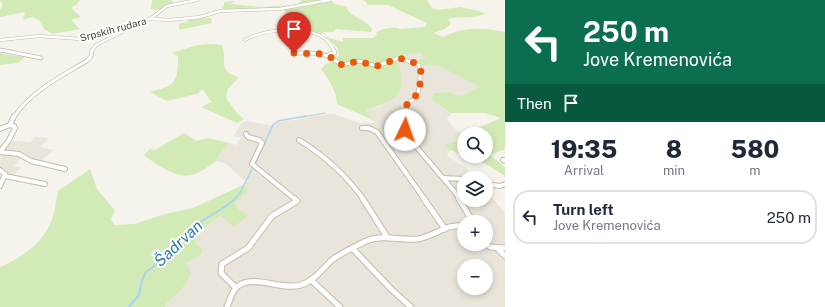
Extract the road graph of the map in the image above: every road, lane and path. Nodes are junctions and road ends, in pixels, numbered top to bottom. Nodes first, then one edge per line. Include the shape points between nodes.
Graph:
1 (197, 0) edge
2 (330, 0) edge
3 (150, 19) junction
4 (129, 24) junction
5 (0, 40) edge
6 (245, 40) dead end
7 (0, 50) edge
8 (294, 53) dead end
9 (324, 54) junction
10 (41, 58) dead end
11 (10, 125) junction
12 (362, 128) dead end
13 (0, 129) edge
14 (246, 134) dead end
15 (299, 140) dead end
16 (0, 152) edge
17 (65, 169) dead end
18 (0, 170) edge
19 (5, 176) junction
20 (443, 178) junction
21 (457, 179) edge
22 (45, 184) dead end
23 (505, 184) edge
24 (493, 185) edge
25 (0, 186) edge
26 (469, 215) edge
27 (457, 226) edge
28 (445, 229) junction
29 (387, 237) junction
30 (493, 247) edge
31 (352, 248) junction
32 (496, 248) junction
33 (505, 248) edge
34 (505, 256) edge
35 (311, 280) junction
36 (236, 288) junction
37 (227, 307) edge
38 (340, 307) edge
39 (411, 307) edge

1 - 3 street, Srpskih rudara via 167,6
2 - 3 street via 279,9 220,11 200,17
3 - 4 street, Srpskih rudara
4 - 5 street, Srpskih rudara via 81,39 39,36
4 - 11 street via 122,32 96,45 92,50 92,56 83,64 43,88 20,108
6 - 9 street via 259,32 276,30 316,33 327,40 334,49 334,54
7 - 10 street
8 - 9 street
9 - 20 street via 342,65 359,61 377,66 399,58 419,65 419,86 416,96 407,104 404,126 408,137
11 - 13 street
11 - 16 street via 14,126 15,130
12 - 28 street via 377,132
14 - 36 street via 262,143 252,164 297,202 272,216 248,248 222,264 221,273
15 - 29 street via 321,154 349,180 367,202
16 - 17 street via 19,154 31,161
18 - 19 street
19 - 22 street
19 - 25 street
20 - 21 street
20 - 26 street
23 - 24 street
27 - 28 street
28 - 29 street via 417,239
29 - 31 street via 373,239
30 - 32 street
31 - 35 street via 329,262
31 - 39 street
32 - 33 street
32 - 34 street
35 - 36 street via 286,287 250,282
35 - 38 street
36 - 37 street

